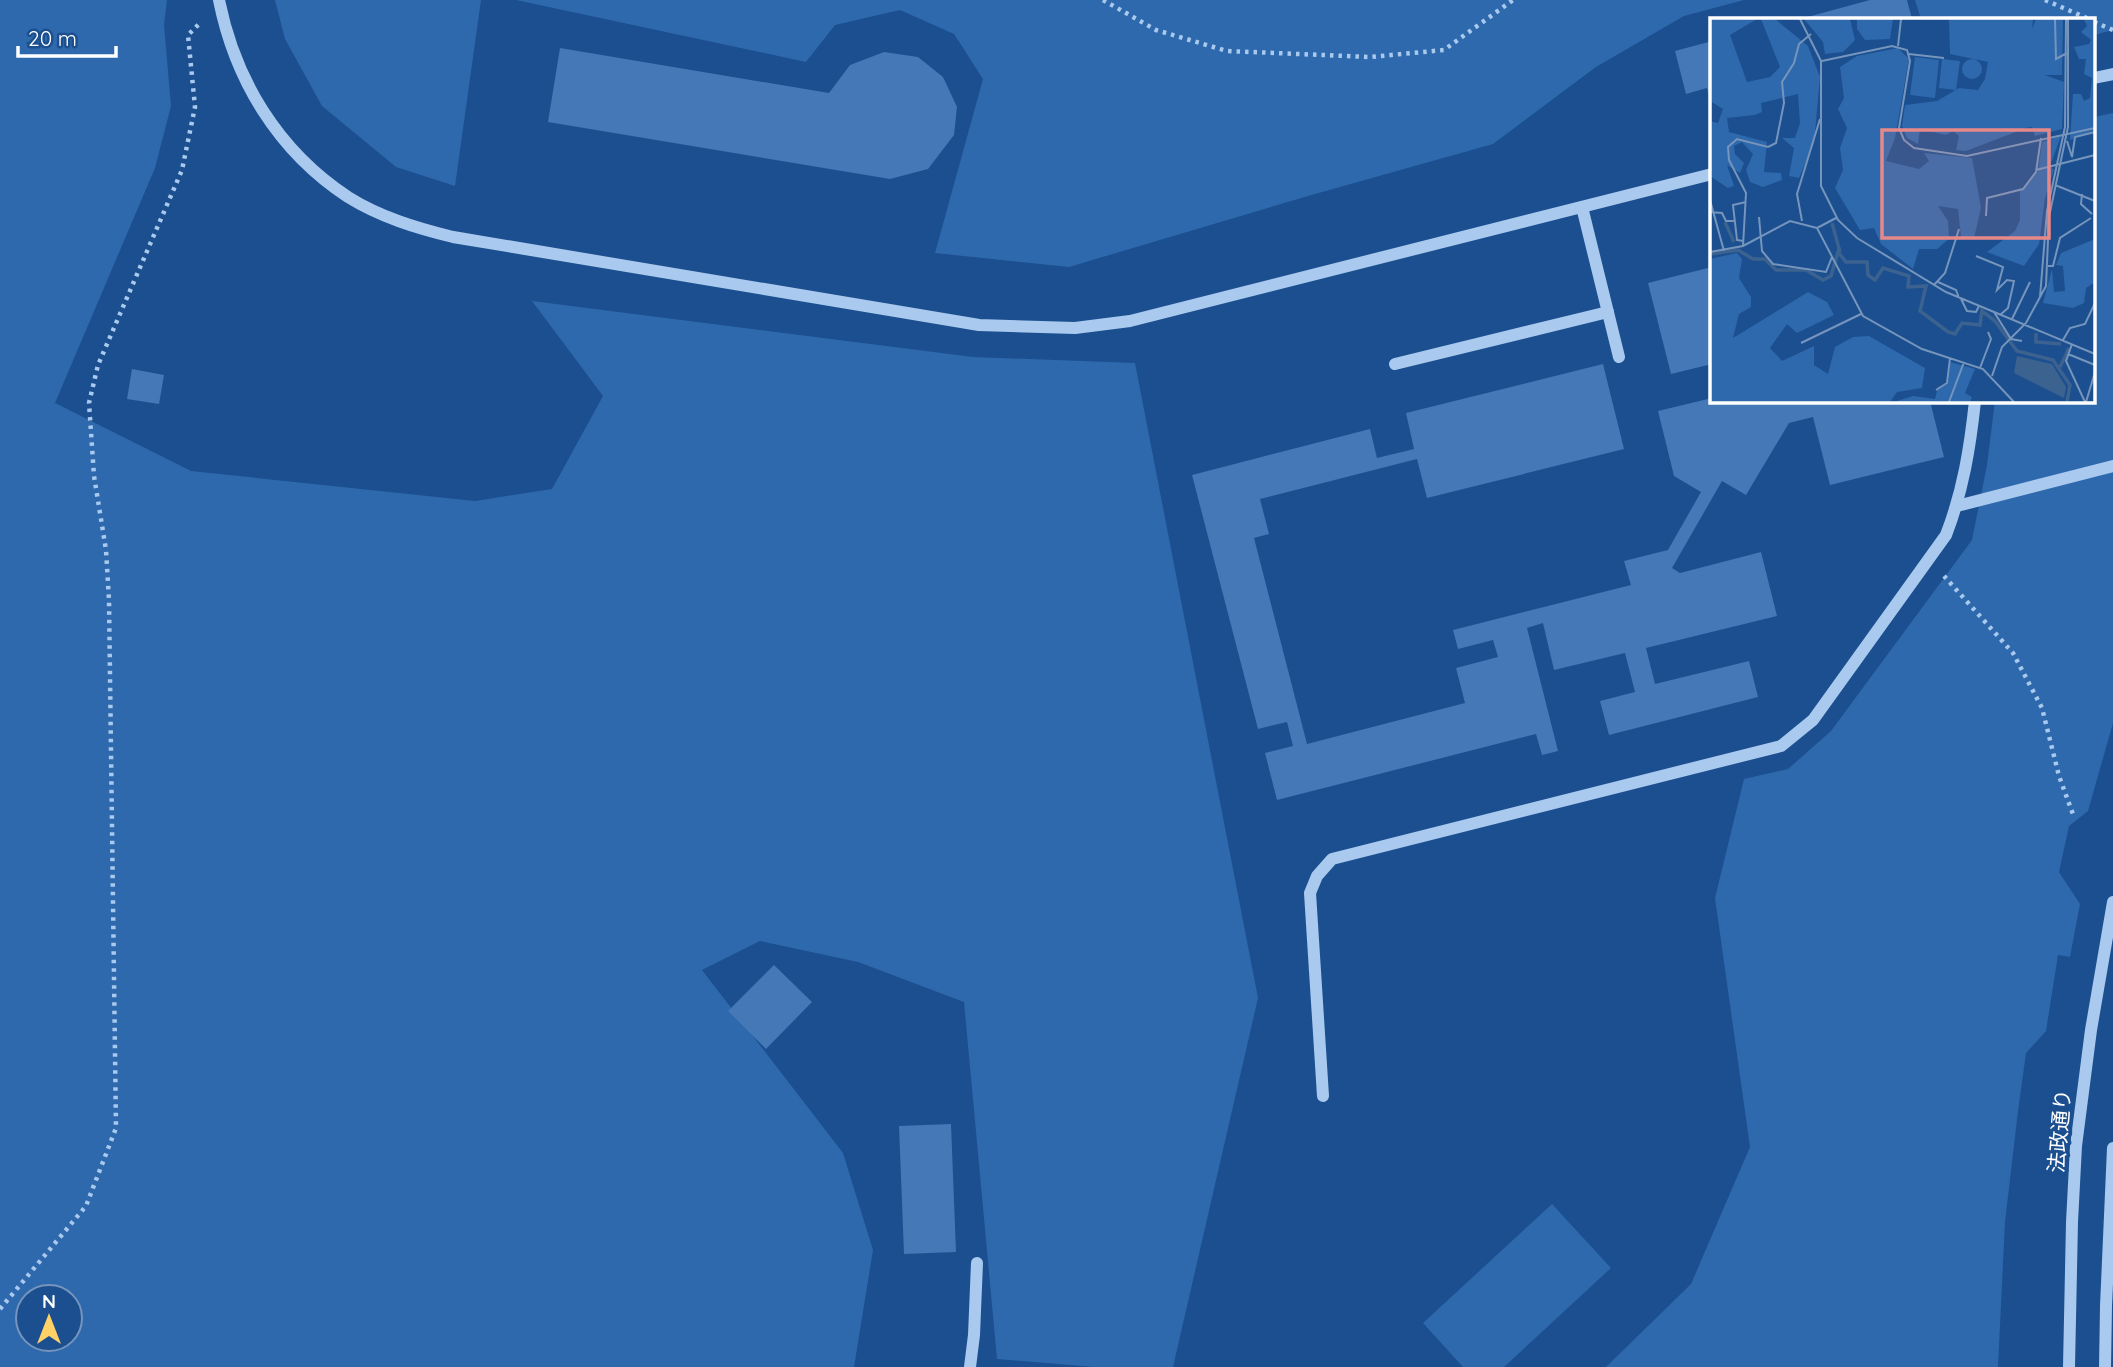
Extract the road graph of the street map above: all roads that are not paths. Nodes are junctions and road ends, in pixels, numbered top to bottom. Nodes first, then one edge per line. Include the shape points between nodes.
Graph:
1 (220, 2) edge
2 (2113, 74) edge
3 (2096, 78) edge
4 (1710, 175) edge
5 (1582, 207) junction
6 (1608, 312) junction
7 (1619, 357) dead end
8 (1395, 364) dead end
9 (1975, 402) edge
10 (2113, 466) edge
11 (1957, 506) junction
12 (2113, 902) edge
13 (1322, 1096) dead end
14 (2113, 1148) edge
15 (977, 1263) dead end
16 (970, 1367) edge
17 (2069, 1367) edge
18 (2105, 1367) edge

1 - 5 street via 240,71 277,132 340,190 381,214 453,237 940,319 1026,328 1130,321
2 - 3 street
4 - 5 street
5 - 6 street
6 - 7 street
6 - 8 street
9 - 11 street via 1968,464
10 - 11 street
11 - 13 street via 1946,535 1813,720 1780,746 1332,859 1310,893
12 - 17 street, 法政通り via 2076,1146
14 - 18 street
15 - 16 street

